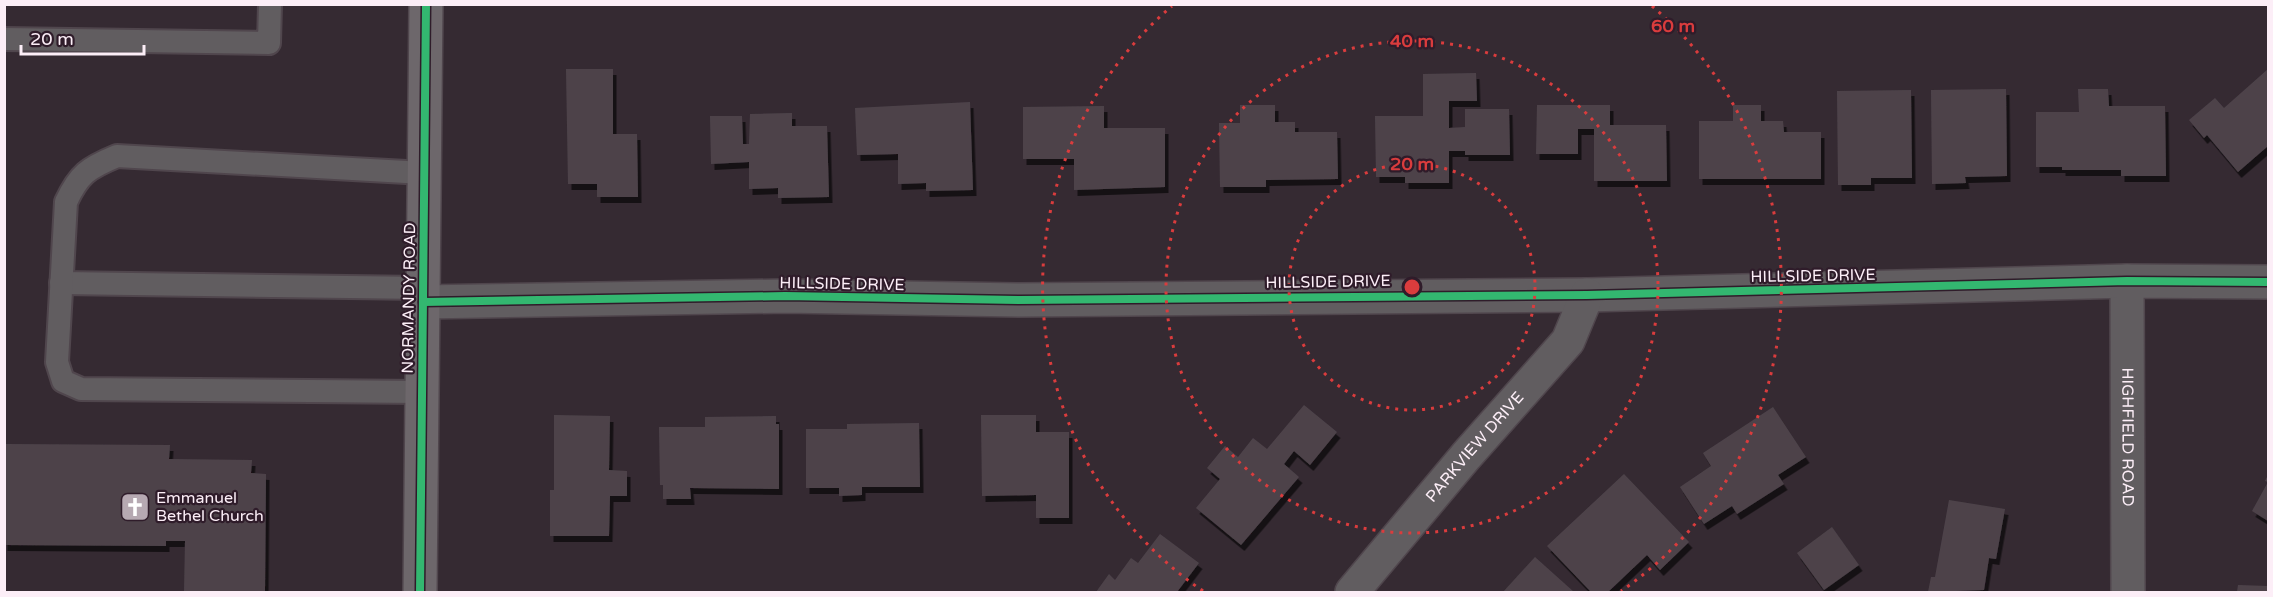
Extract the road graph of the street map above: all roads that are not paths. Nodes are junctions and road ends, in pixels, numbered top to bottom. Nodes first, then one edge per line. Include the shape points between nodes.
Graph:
1 (270, 4) edge
2 (426, 4) edge
3 (4, 39) edge
4 (424, 173) junction
5 (2127, 281) junction
6 (2268, 282) edge
7 (61, 283) junction
8 (423, 295) junction
9 (1587, 295) junction
10 (422, 392) junction
11 (420, 592) edge
12 (1352, 592) edge
13 (2128, 592) edge

1 - 3 lane via 269,43
2 - 4 street, NORMANDY ROAD
4 - 7 lane via 117,156 88,168 66,202
4 - 8 street, NORMANDY ROAD
5 - 6 street, HILLSIDE DRIVE
5 - 9 street, HILLSIDE DRIVE
5 - 13 street, HIGHFIELD ROAD
7 - 8 lane
7 - 10 lane via 57,362 63,381 81,389
8 - 9 street, HILLSIDE DRIVE via 1019,300
8 - 10 street, NORMANDY ROAD
9 - 12 street, PARKVIEW DRIVE via 1568,341
10 - 11 street, NORMANDY ROAD

